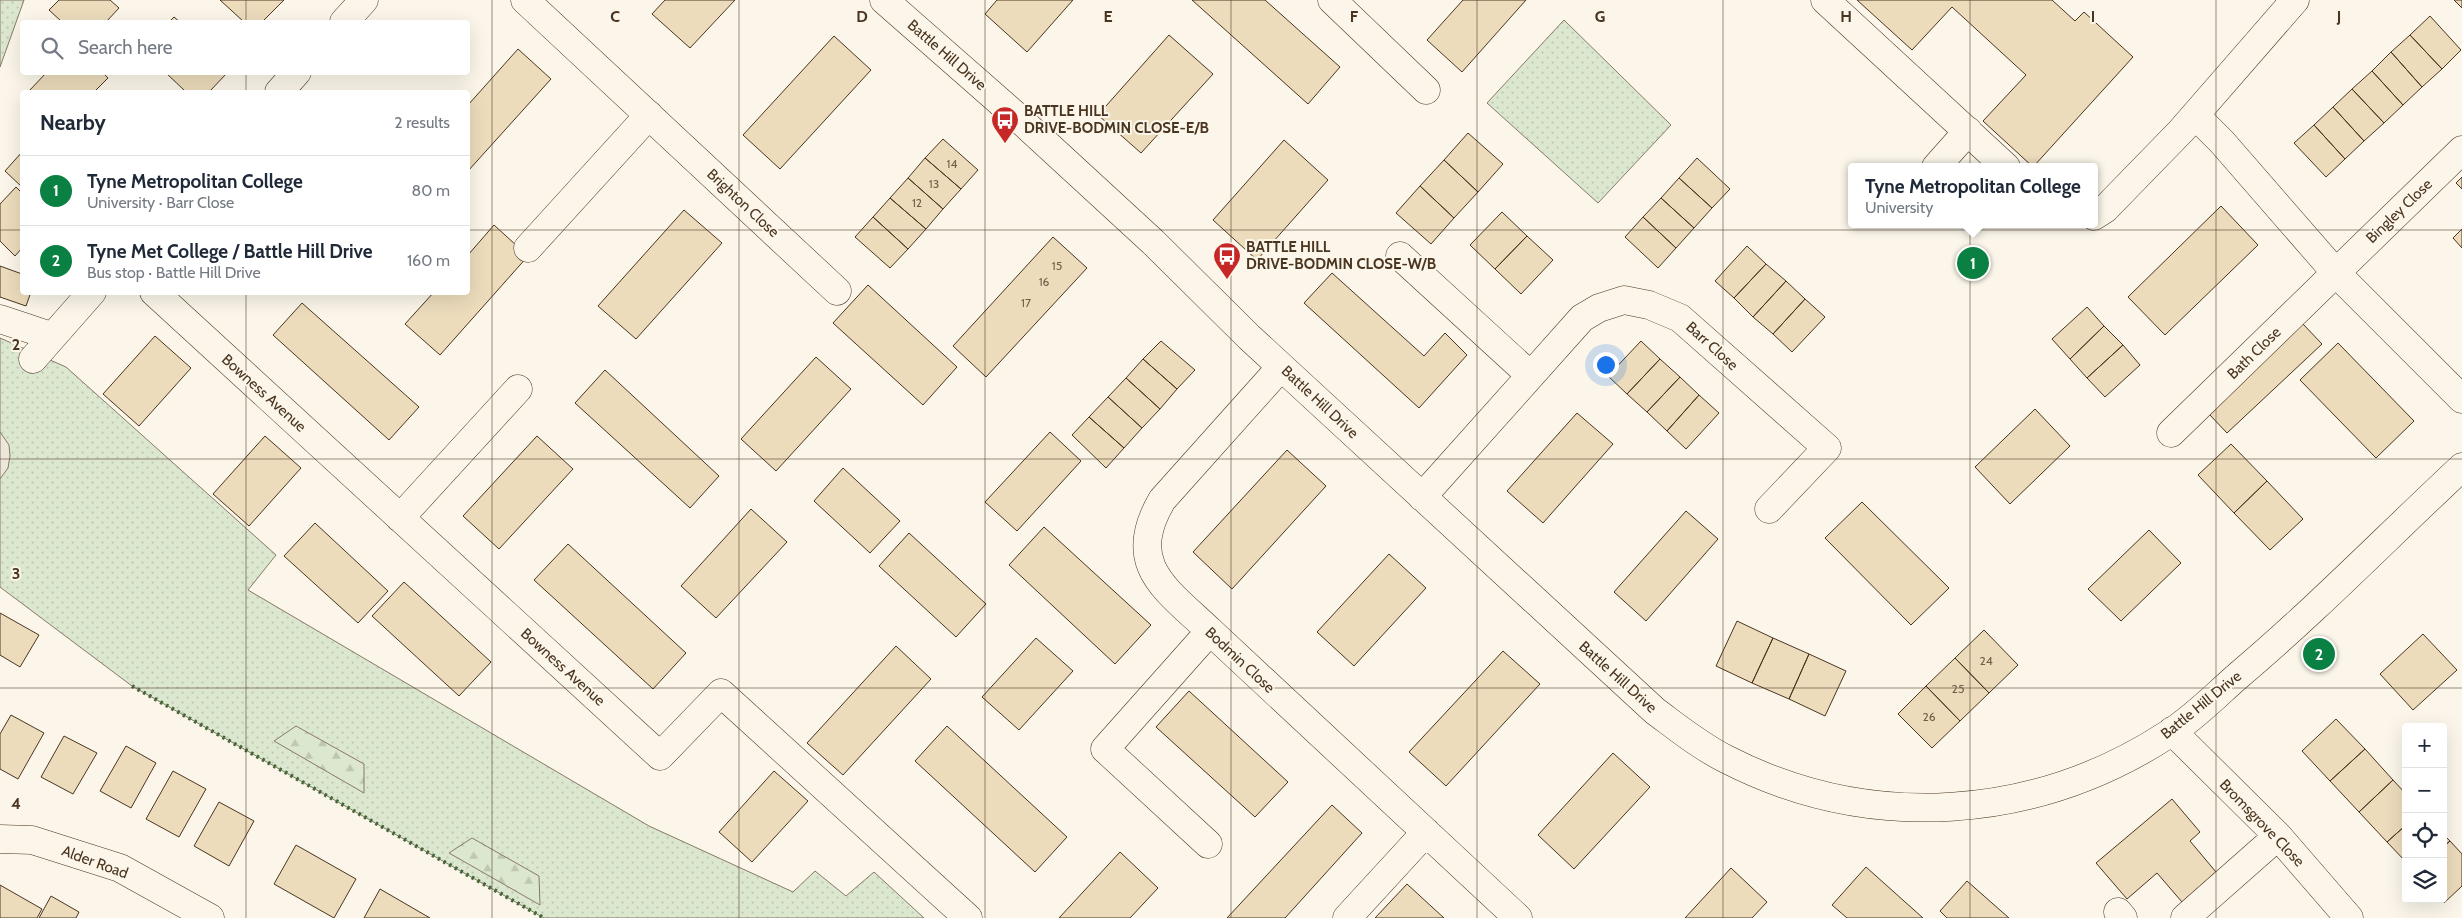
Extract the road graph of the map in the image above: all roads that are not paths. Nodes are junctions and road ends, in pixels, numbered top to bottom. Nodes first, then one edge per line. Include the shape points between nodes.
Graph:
1 (364, 0) edge
2 (525, 0) edge
3 (884, 0) edge
4 (1332, 0) edge
5 (1825, 0) edge
6 (2295, 0) edge
7 (346, 20) edge
8 (294, 75) edge
9 (281, 90) edge
10 (1426, 90) dead end
11 (649, 115) junction
12 (2195, 115) junction
13 (1968, 132) junction
14 (2462, 150) edge
15 (1940, 163) edge
16 (2002, 163) edge
17 (2098, 213) edge
18 (528, 248) dead end
19 (1400, 256) dead end
20 (2336, 273) junction
21 (837, 291) dead end
22 (89, 295) edge
23 (157, 295) edge
24 (0, 319) edge
25 (51, 336) junction
26 (33, 359) dead end
27 (1282, 367) junction
28 (1530, 374) junction
29 (518, 388) dead end
30 (2462, 399) edge
31 (2170, 434) dead end
32 (2462, 467) edge
33 (1422, 497) junction
34 (1769, 509) dead end
35 (400, 518) junction
36 (1210, 632) junction
37 (2172, 731) junction
38 (1426, 832) junction
39 (2278, 836) junction
40 (0, 839) edge
41 (1208, 844) dead end
42 (209, 918) edge
43 (968, 918) edge
44 (1348, 918) edge
45 (1518, 918) edge
46 (2185, 918) edge
47 (2349, 918) edge

1 - 7 street
2 - 11 street, Brighton Close
3 - 27 street, Battle Hill Drive via 1153,242
4 - 10 street
5 - 13 street
6 - 12 street
8 - 9 street
11 - 18 street
11 - 21 street, Brighton Close
12 - 17 street
12 - 20 street
13 - 15 street
13 - 16 street
14 - 20 street, Bingley Close
19 - 28 street
20 - 30 street
20 - 31 street, Bath Close
22 - 25 street
23 - 35 street, Bowness Avenue
24 - 25 street
25 - 26 street
27 - 33 street, Battle Hill Drive
27 - 36 street, Bodmin Close via 1162,500 1152,517 1147,536 1152,572
28 - 33 street, Barr Close
28 - 34 street, Barr Close via 1582,318 1599,308 1624,300 1649,305 1680,318 1827,448
29 - 35 street
32 - 37 street, Battle Hill Drive via 2301,621
33 - 37 street, Battle Hill Drive via 1655,711 1725,759 1781,783 1852,801 1891,806 1975,806 2044,792 2088,777 2126,760
35 - 43 street, Bowness Avenue via 660,756 721,693
36 - 38 street, Bodmin Close
36 - 41 street via 1105,749
37 - 39 street, Bromsgrove Close
38 - 44 street
38 - 45 street, Bodmin Close
39 - 46 street
39 - 47 street, Bromsgrove Close
40 - 42 street, Alder Road via 32,840 120,868

